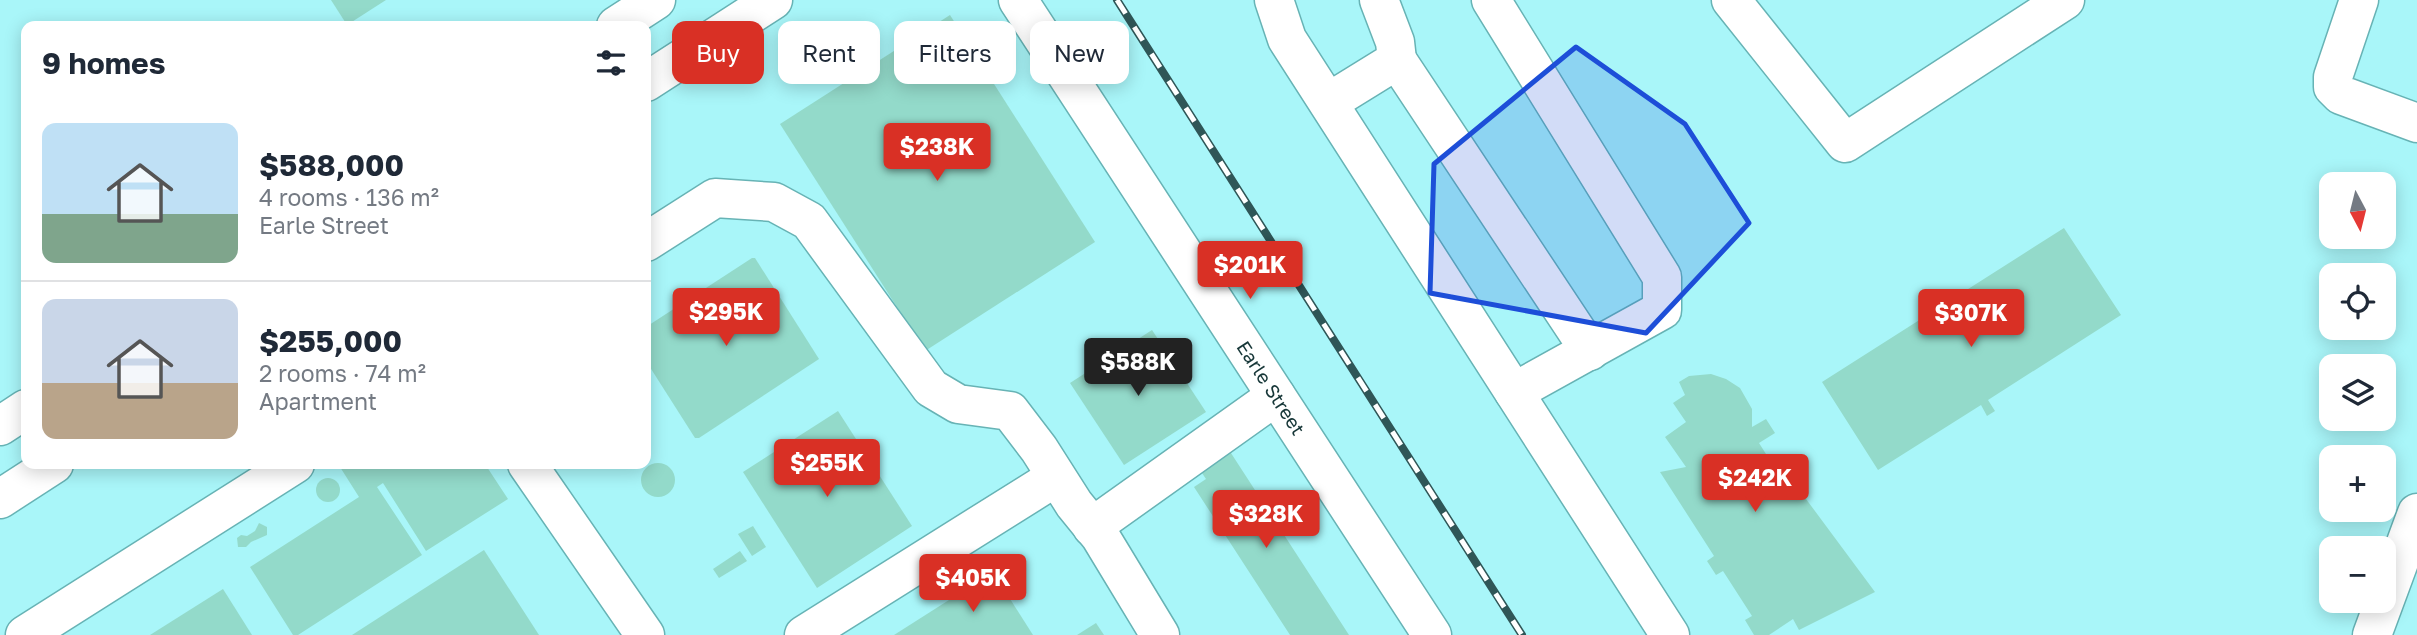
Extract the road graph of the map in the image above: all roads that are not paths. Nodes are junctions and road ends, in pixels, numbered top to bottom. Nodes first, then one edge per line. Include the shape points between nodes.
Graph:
1 (656, 0) edge
2 (773, 0) edge
3 (1018, 0) edge
4 (1274, 0) edge
5 (1379, 0) edge
6 (1491, 0) edge
7 (1731, 0) edge
8 (2065, 0) edge
9 (2359, 0) edge
10 (624, 21) edge
11 (1396, 60) junction
12 (651, 79) edge
13 (1329, 102) junction
14 (2417, 123) edge
15 (651, 239) edge
16 (1590, 351) junction
17 (1514, 392) junction
18 (1276, 396) junction
19 (21, 412) edge
20 (0, 426) edge
21 (46, 469) edge
22 (287, 469) edge
23 (530, 469) edge
24 (1056, 477) junction
25 (0, 499) edge
26 (2417, 513) edge
27 (1092, 527) junction
28 (25, 635) edge
29 (645, 635) edge
30 (803, 635) edge
31 (1160, 635) edge
32 (1432, 635) edge
33 (1670, 635) edge
34 (2372, 635) edge

1 - 10 street
2 - 12 street
3 - 18 street, Earle Street
4 - 13 street via 1287,39
5 - 11 street via 1395,42
6 - 16 street via 1662,277 1662,310
7 - 8 street via 1845,143
9 - 14 street via 2333,88
11 - 13 street
11 - 16 street
13 - 17 street
15 - 24 street via 715,198 774,202 809,221 931,388 958,404 1010,411
16 - 17 street
17 - 33 street
18 - 27 street
18 - 32 street, Earle Street
19 - 20 street
21 - 25 street
22 - 28 street
23 - 29 street
24 - 27 street
24 - 30 street
26 - 34 street
27 - 31 street

